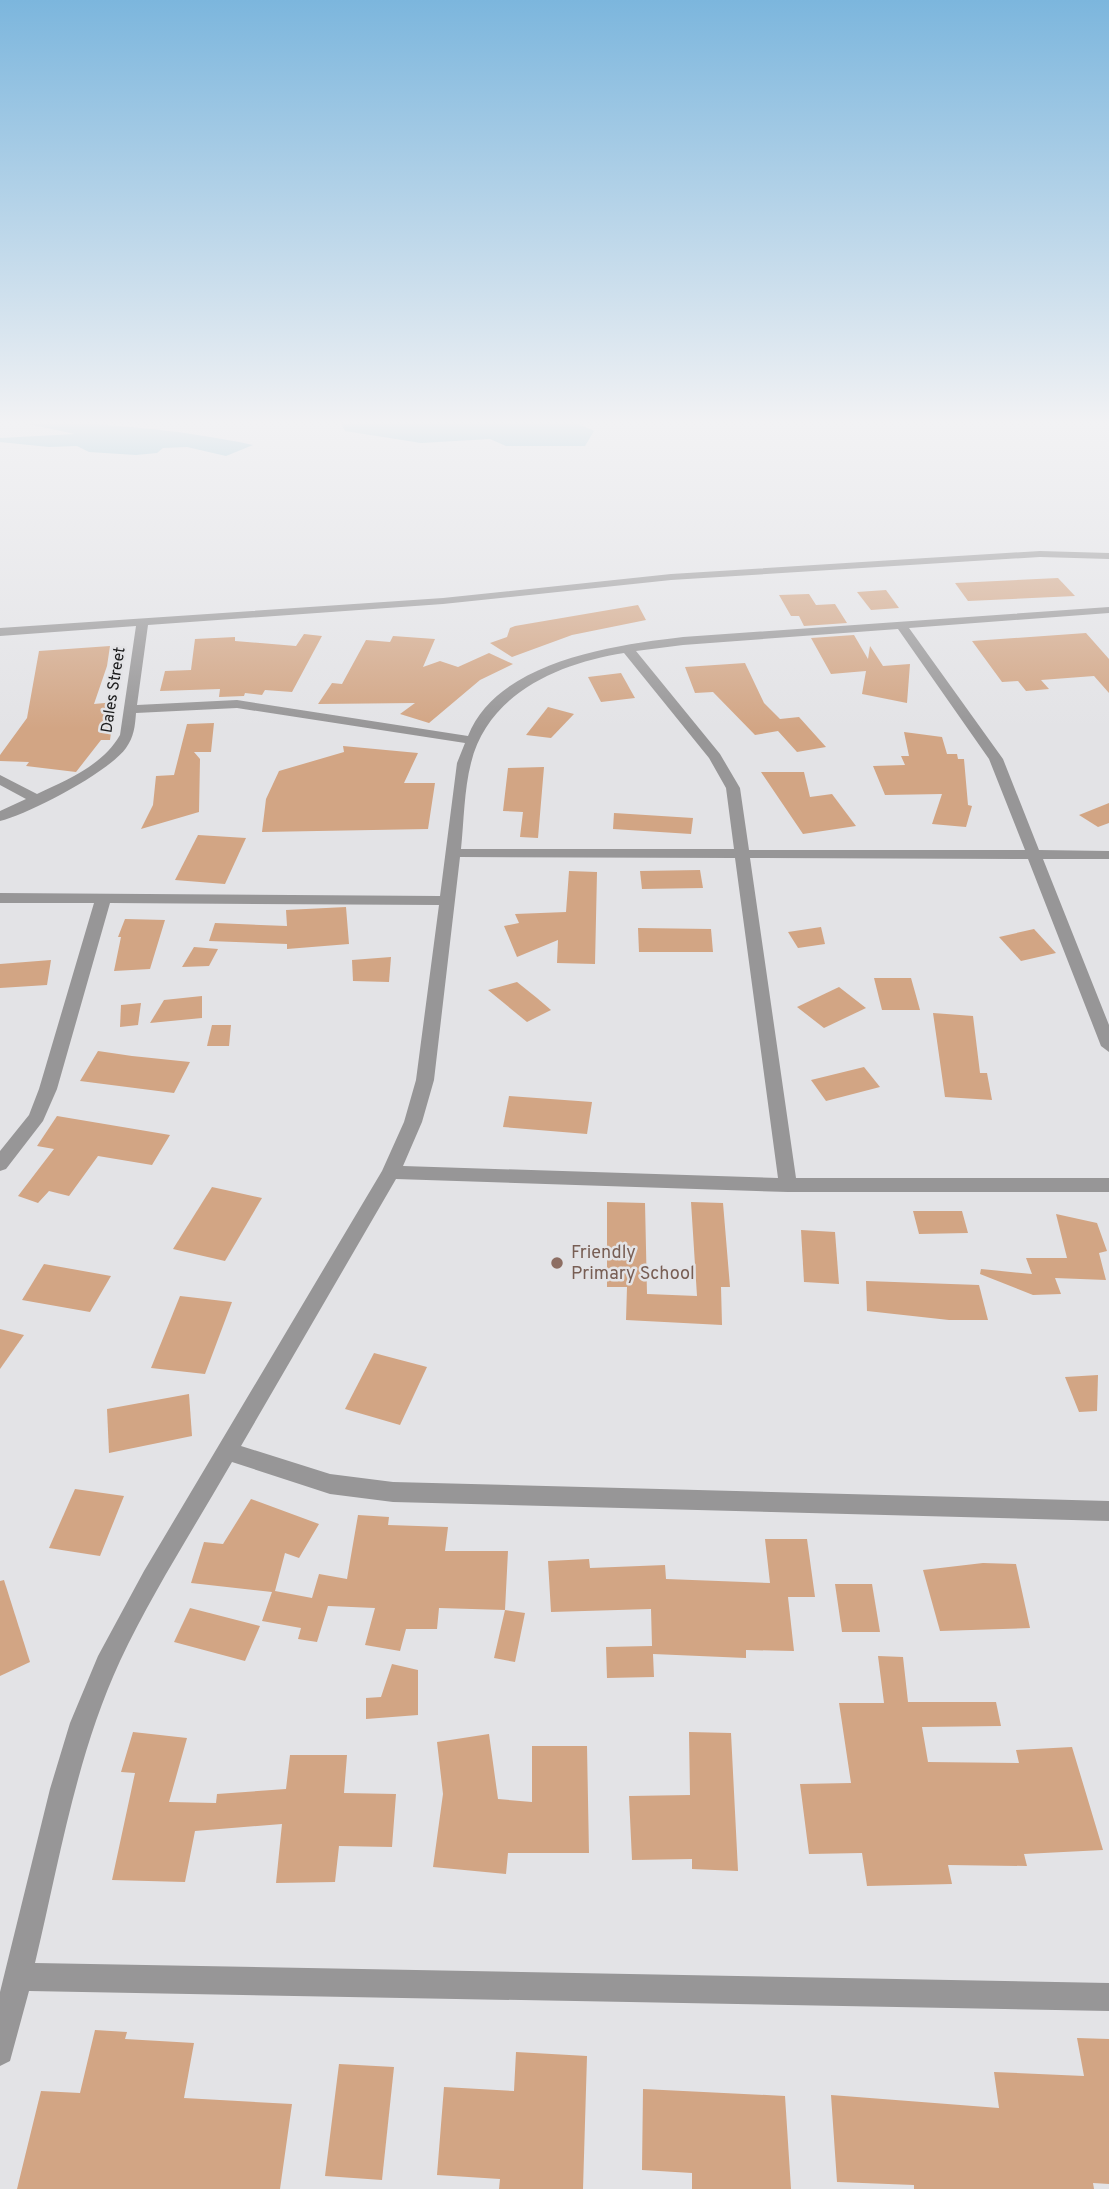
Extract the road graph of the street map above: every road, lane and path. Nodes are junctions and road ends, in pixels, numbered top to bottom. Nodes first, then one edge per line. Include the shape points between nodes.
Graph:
1 (1109, 556) edge
2 (1109, 610) edge
3 (142, 623) junction
4 (902, 626) junction
5 (0, 632) edge
6 (627, 648) junction
7 (130, 709) junction
8 (469, 740) junction
9 (0, 779) edge
10 (34, 798) junction
11 (0, 817) edge
12 (453, 853) junction
13 (743, 854) junction
14 (1034, 855) junction
15 (1109, 855) edge
16 (0, 898) edge
17 (103, 900) junction
18 (447, 901) junction
19 (1109, 1046) edge
20 (0, 1164) edge
21 (391, 1171) junction
22 (788, 1185) junction
23 (1109, 1185) edge
24 (227, 1451) junction
25 (1109, 1511) edge
26 (18, 1977) junction
27 (1109, 1997) edge
28 (0, 2051) edge

1 - 3 street via 1040,554 671,577 443,601
2 - 4 street
3 - 5 street
3 - 7 street, Dales Street
4 - 6 street via 683,640
4 - 14 street via 996,759
6 - 8 street via 578,660 520,686 481,720
6 - 13 street via 715,757 733,788
7 - 8 street via 248,705
7 - 10 street, Dales Street via 125,741 113,756
8 - 12 street
9 - 10 street
10 - 11 street, Dales Street
12 - 13 street
12 - 18 street
13 - 14 street
13 - 22 street
14 - 15 street
14 - 19 street
16 - 17 street
17 - 18 street
17 - 20 street via 48,1089 37,1117
18 - 21 street via 425,1080
21 - 22 street
21 - 24 street
22 - 23 street
24 - 25 street via 330,1484 393,1492
24 - 26 street via 110,1656 83,1723
26 - 27 street
26 - 28 street

